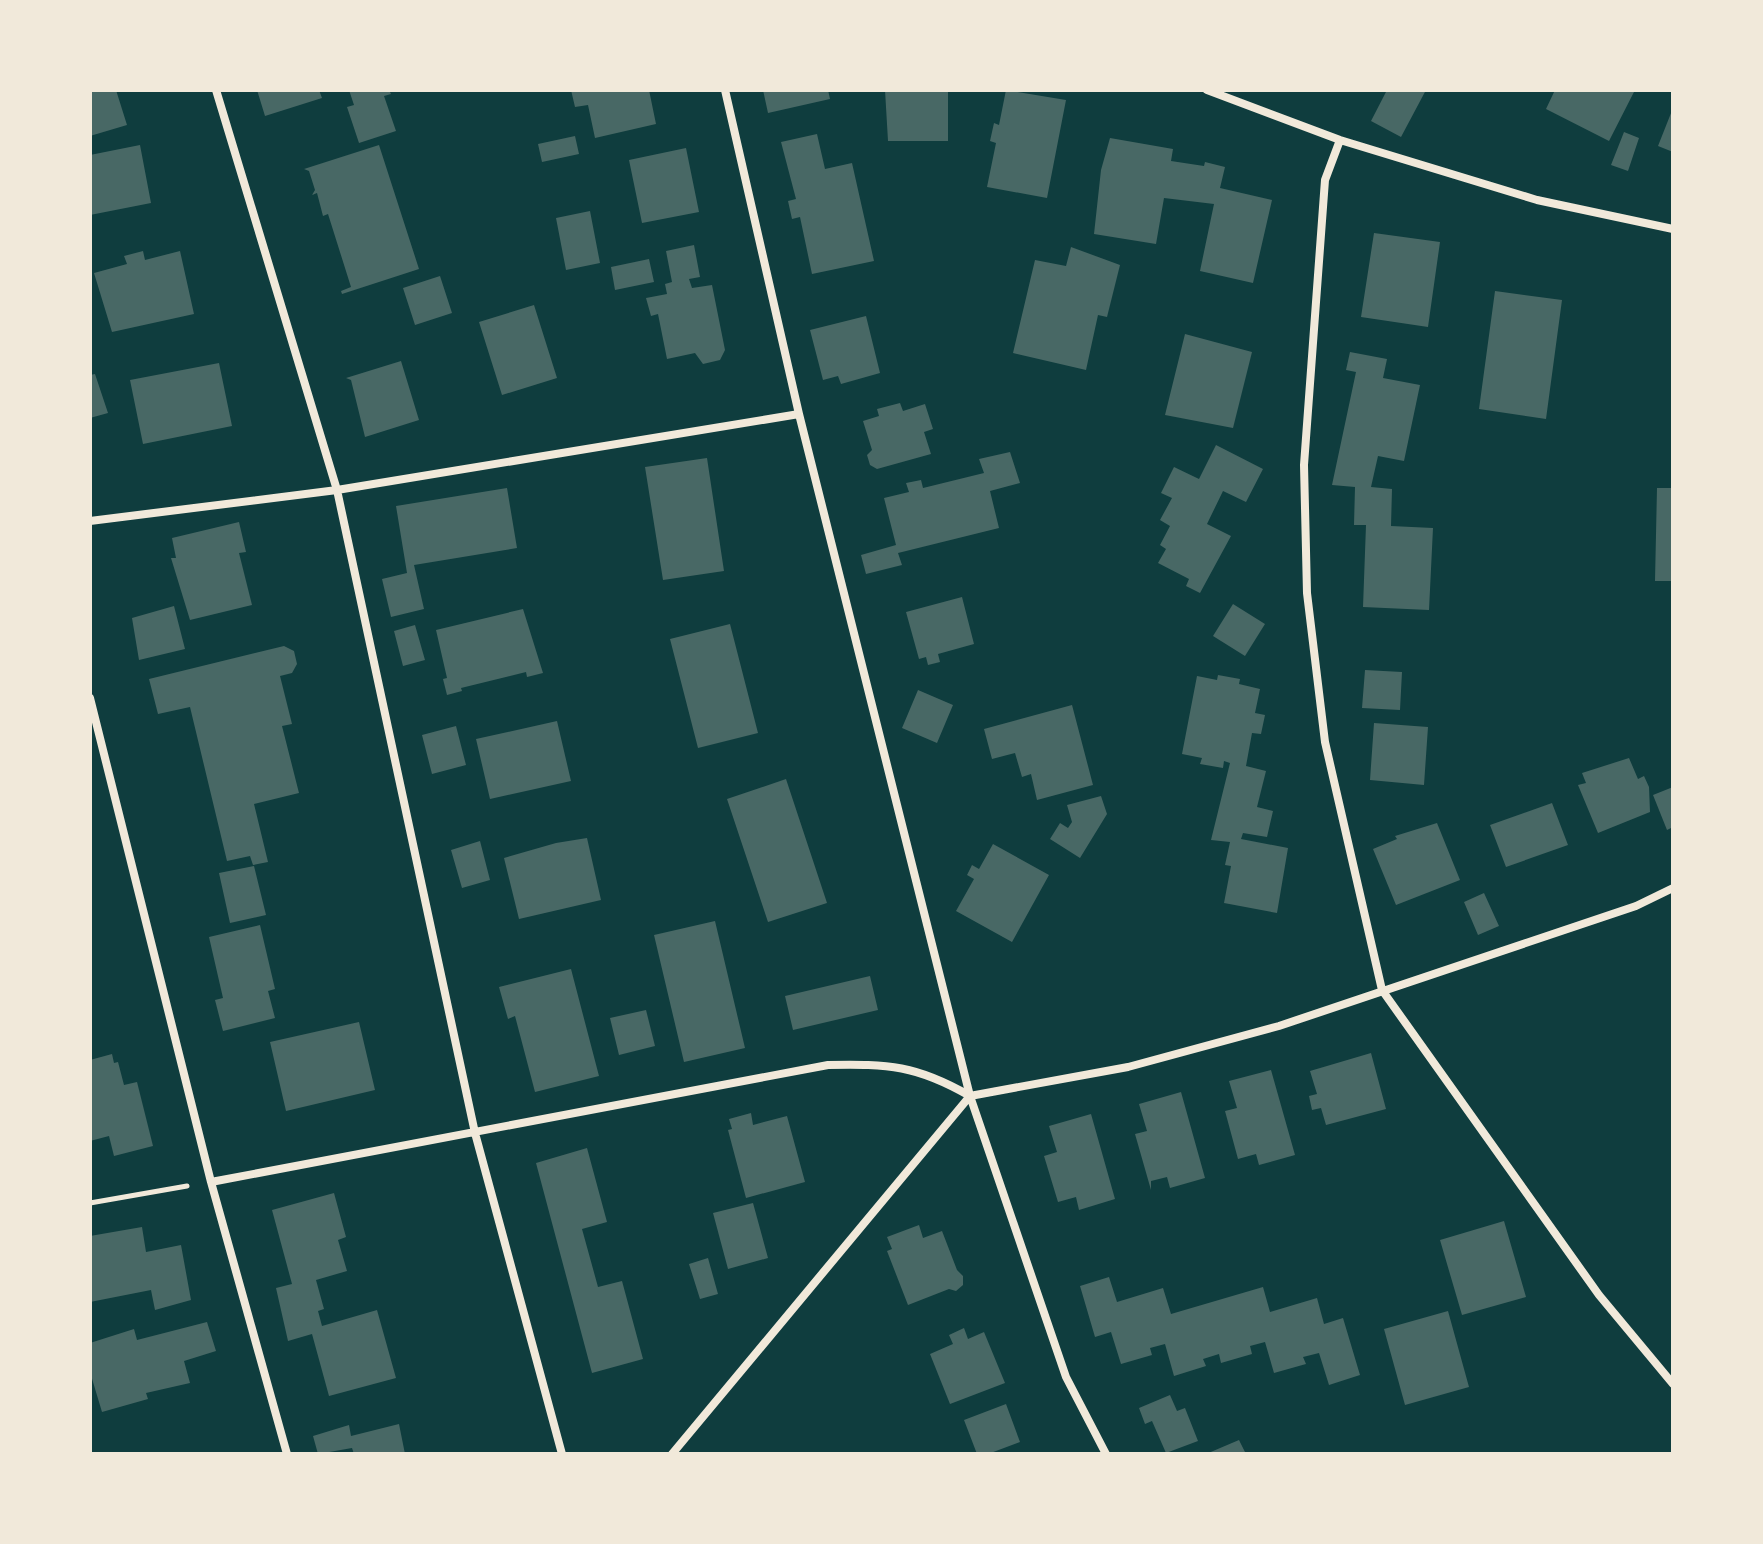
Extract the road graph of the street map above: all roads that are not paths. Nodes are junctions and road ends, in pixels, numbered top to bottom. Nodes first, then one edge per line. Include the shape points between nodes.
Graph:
1 (216, 90) edge
2 (725, 90) edge
3 (1207, 90) edge
4 (1340, 140) junction
5 (1673, 229) edge
6 (799, 414) junction
7 (337, 490) junction
8 (90, 521) edge
9 (90, 698) edge
10 (1673, 888) edge
11 (1382, 990) junction
12 (970, 1096) junction
13 (475, 1133) junction
14 (211, 1182) junction
15 (1673, 1384) edge
16 (287, 1454) edge
17 (562, 1454) edge
18 (672, 1454) edge
19 (1106, 1454) edge

1 - 7 street
2 - 6 street
3 - 4 street
4 - 5 street via 1537,200
4 - 11 street via 1325,180 1304,465 1307,593 1325,742
6 - 7 street
6 - 12 street
7 - 8 street
7 - 13 street
9 - 14 street
10 - 11 street via 1636,906
11 - 12 street via 1279,1026 1128,1067
11 - 15 street via 1599,1295
12 - 13 street via 938,1077 901,1066 828,1065
12 - 18 street
12 - 19 street via 1066,1377
13 - 14 street
13 - 17 street
14 - 16 street

